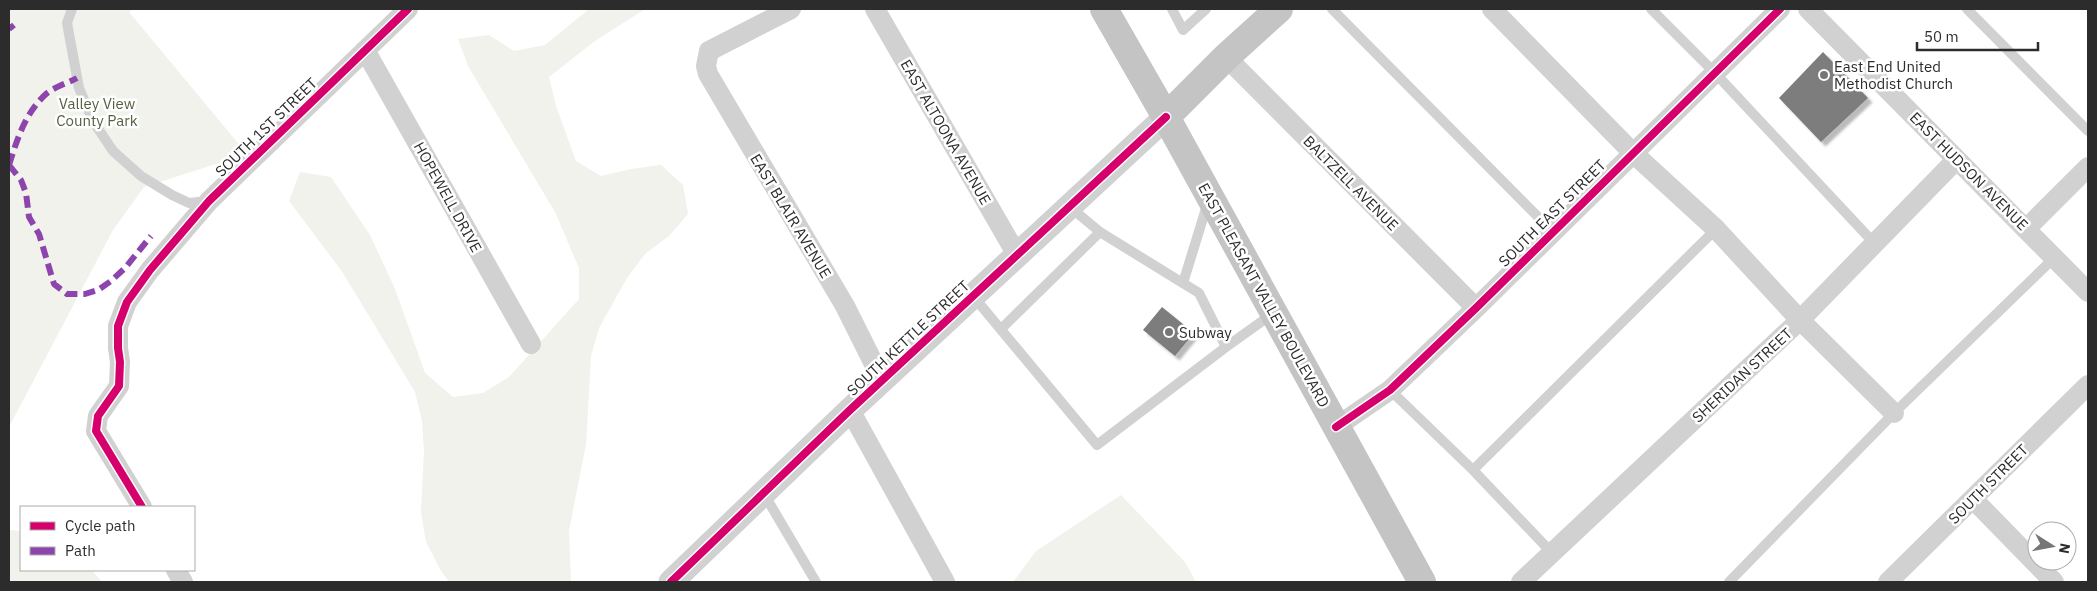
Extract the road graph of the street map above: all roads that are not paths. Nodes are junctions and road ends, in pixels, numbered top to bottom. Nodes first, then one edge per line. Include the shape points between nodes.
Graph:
1 (72, 9) edge
2 (408, 9) edge
3 (791, 9) edge
4 (875, 9) edge
5 (1104, 9) edge
6 (1172, 9) edge
7 (1206, 9) edge
8 (1279, 9) edge
9 (1332, 9) edge
10 (1492, 9) edge
11 (1651, 9) edge
12 (1780, 9) edge
13 (1808, 9) edge
14 (1968, 9) edge
15 (366, 50) junction
16 (1226, 57) junction
17 (1715, 73) junction
18 (1166, 117) junction
19 (2088, 131) edge
20 (1633, 153) junction
21 (1956, 160) junction
22 (2088, 167) edge
23 (1210, 197) junction
24 (209, 201) junction
25 (1070, 207) junction
26 (2027, 228) junction
27 (1716, 229) junction
28 (1100, 232) junction
29 (1553, 232) junction
30 (1875, 244) junction
31 (1017, 255) junction
32 (2055, 256) junction
33 (1183, 283) junction
34 (2088, 292) edge
35 (973, 296) junction
36 (1476, 308) junction
37 (1274, 313) junction
38 (1800, 320) junction
39 (1001, 330) junction
40 (531, 344) dead end
41 (1226, 347) junction
42 (882, 380) junction
43 (2088, 385) edge
44 (1390, 390) junction
45 (850, 410) junction
46 (1894, 414) junction
47 (1336, 427) junction
48 (1473, 470) junction
49 (763, 493) junction
50 (1973, 498) junction
51 (141, 506) edge
52 (1552, 553) junction
53 (177, 571) edge
54 (1893, 580) edge
55 (183, 582) edge
56 (670, 582) edge
57 (816, 582) edge
58 (945, 582) edge
59 (1422, 582) edge
60 (1521, 582) edge
61 (1729, 582) edge
62 (2054, 582) edge

1 - 24 lane via 67,23 79,88 93,122 113,151 142,176 172,195 189,203
2 - 15 street, SOUTH 1ST STREET
3 - 42 street, EAST BLAIR AVENUE via 709,51 706,66 711,82 845,306
4 - 31 street, EAST ALTOONA AVENUE
5 - 18 main road, EAST PLEASANT VALLEY BOULEVARD
6 - 7 lane via 1184,30
8 - 16 main road, SOUTH KETTLE STREET
9 - 29 lane
10 - 20 street
11 - 17 lane
12 - 17 street, SOUTH EAST STREET
13 - 21 street, EAST HUDSON AVENUE
14 - 19 lane
15 - 24 street, SOUTH 1ST STREET
15 - 40 street, HOPEWELL DRIVE
16 - 18 main road, SOUTH KETTLE STREET
16 - 36 street, BALTZELL AVENUE
17 - 20 street, SOUTH EAST STREET
17 - 30 lane
18 - 23 main road, EAST PLEASANT VALLEY BOULEVARD
18 - 25 street, SOUTH KETTLE STREET
20 - 27 street
20 - 29 street, SOUTH EAST STREET
21 - 26 street, EAST HUDSON AVENUE
21 - 30 street, SHERIDAN STREET
22 - 26 street
23 - 33 lane
23 - 37 main road, EAST PLEASANT VALLEY BOULEVARD
24 - 51 street, SOUTH 1ST STREET via 127,302 118,326 119,386 98,416 96,431
25 - 28 lane
25 - 31 street, SOUTH KETTLE STREET
26 - 32 street, EAST HUDSON AVENUE
27 - 38 street
27 - 48 lane
28 - 33 lane
28 - 39 lane
29 - 36 street, SOUTH EAST STREET
30 - 38 street, SHERIDAN STREET
31 - 35 street, SOUTH KETTLE STREET
32 - 34 street, EAST HUDSON AVENUE
32 - 46 lane
33 - 41 lane via 1199,293
35 - 39 lane
35 - 42 street, SOUTH KETTLE STREET
36 - 44 street, SOUTH EAST STREET
37 - 41 lane
37 - 47 main road, EAST PLEASANT VALLEY BOULEVARD
38 - 46 street
38 - 52 street, SHERIDAN STREET
39 - 41 lane via 1097,446
42 - 45 street, SOUTH KETTLE STREET
43 - 50 street, SOUTH STREET
44 - 47 street, SOUTH EAST STREET
44 - 48 lane
45 - 49 street, SOUTH KETTLE STREET
45 - 58 street
46 - 61 lane
47 - 59 main road, EAST PLEASANT VALLEY BOULEVARD
48 - 52 lane
49 - 56 street, SOUTH KETTLE STREET
49 - 57 lane
50 - 54 street, SOUTH STREET
50 - 62 street
52 - 60 street, SHERIDAN STREET
53 - 55 street

